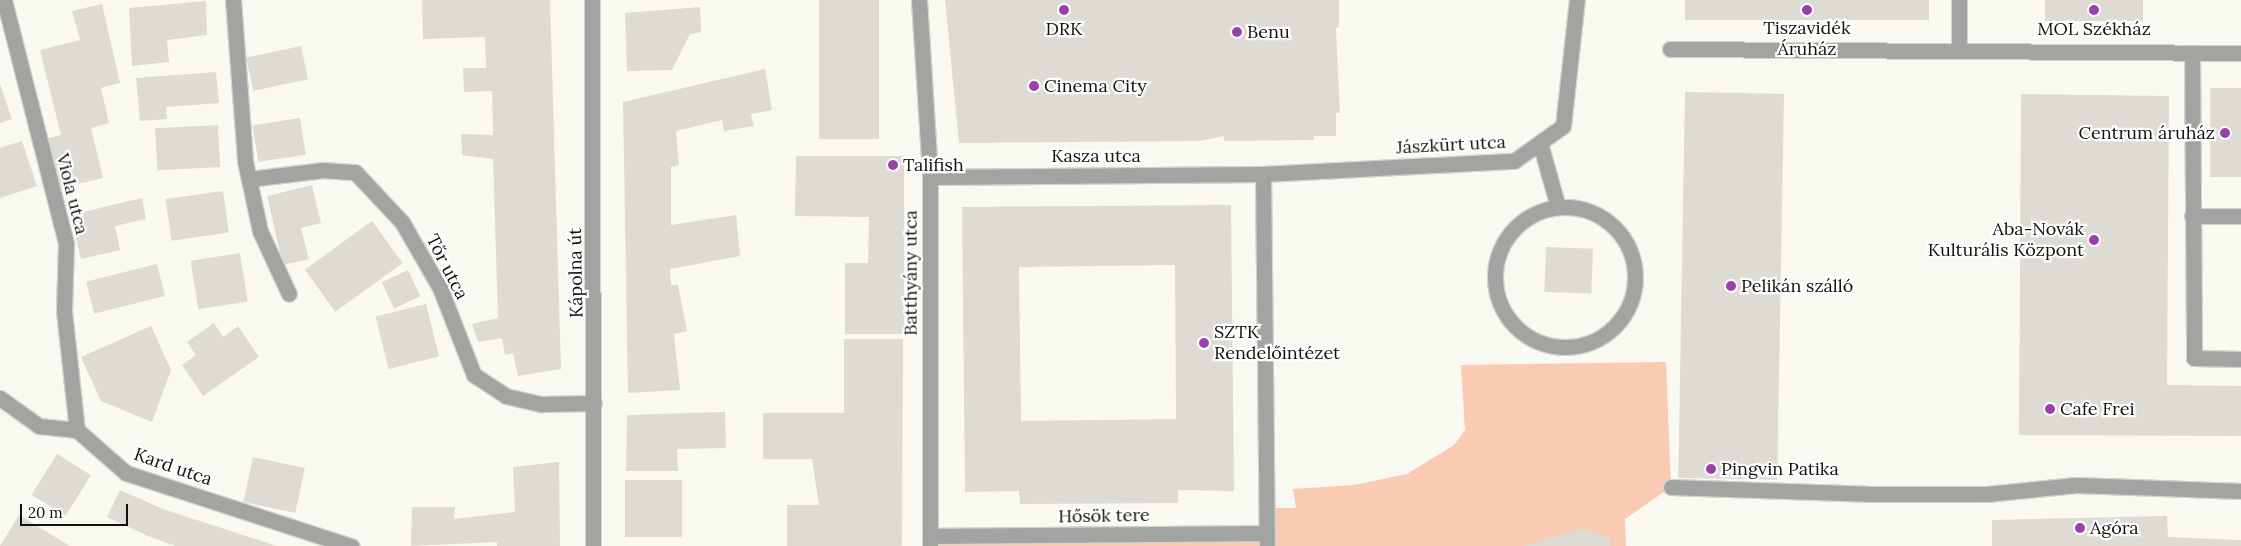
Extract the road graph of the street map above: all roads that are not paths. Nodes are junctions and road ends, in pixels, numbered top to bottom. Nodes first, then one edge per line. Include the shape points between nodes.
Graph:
1 (4, 0) edge
2 (233, 0) edge
3 (592, 0) edge
4 (919, 0) edge
5 (1577, 0) edge
6 (1959, 0) edge
7 (1670, 49) dead end
8 (1959, 51) junction
9 (2192, 53) junction
10 (2241, 53) edge
11 (1540, 143) junction
12 (1263, 174) junction
13 (930, 176) junction
14 (249, 179) junction
15 (1558, 207) junction
16 (2192, 216) junction
17 (2241, 216) edge
18 (289, 294) dead end
19 (2241, 359) edge
20 (0, 398) edge
21 (594, 403) junction
22 (77, 430) junction
23 (1671, 487) dead end
24 (2241, 491) edge
25 (1267, 539) edge
26 (930, 541) edge
27 (351, 546) edge
28 (593, 546) edge

1 - 22 street, Viola utca via 66,244 64,311
2 - 14 street
3 - 21 street, Kápolna út
4 - 13 street, Batthyány utca
5 - 11 street, Jászkürt utca via 1563,126
6 - 8 street
7 - 8 street
8 - 9 street
9 - 10 street
9 - 16 street
11 - 12 street, Jászkürt utca via 1514,161
11 - 15 street
12 - 13 street, Kasza utca
12 - 25 street
13 - 26 street, Batthyány utca
14 - 18 street via 260,231
14 - 21 street, Tőr utca via 322,170 354,172 402,222 440,288 474,375 506,396 542,404
15 - 15 street via 1582,208 1603,217 1619,231 1630,250 1636,272 1634,293 1625,314 1611,330 1592,342 1570,346 1548,345 1526,335 1508,318 1498,296 1495,272 1501,248 1515,228 1534,214
16 - 17 street
16 - 19 street via 2194,358
20 - 22 street via 39,426
21 - 28 street, Kápolna út
22 - 27 street, Kard utca via 126,473
23 - 24 street via 1866,494 1987,494 2076,485
25 - 26 street, Hősök tere

